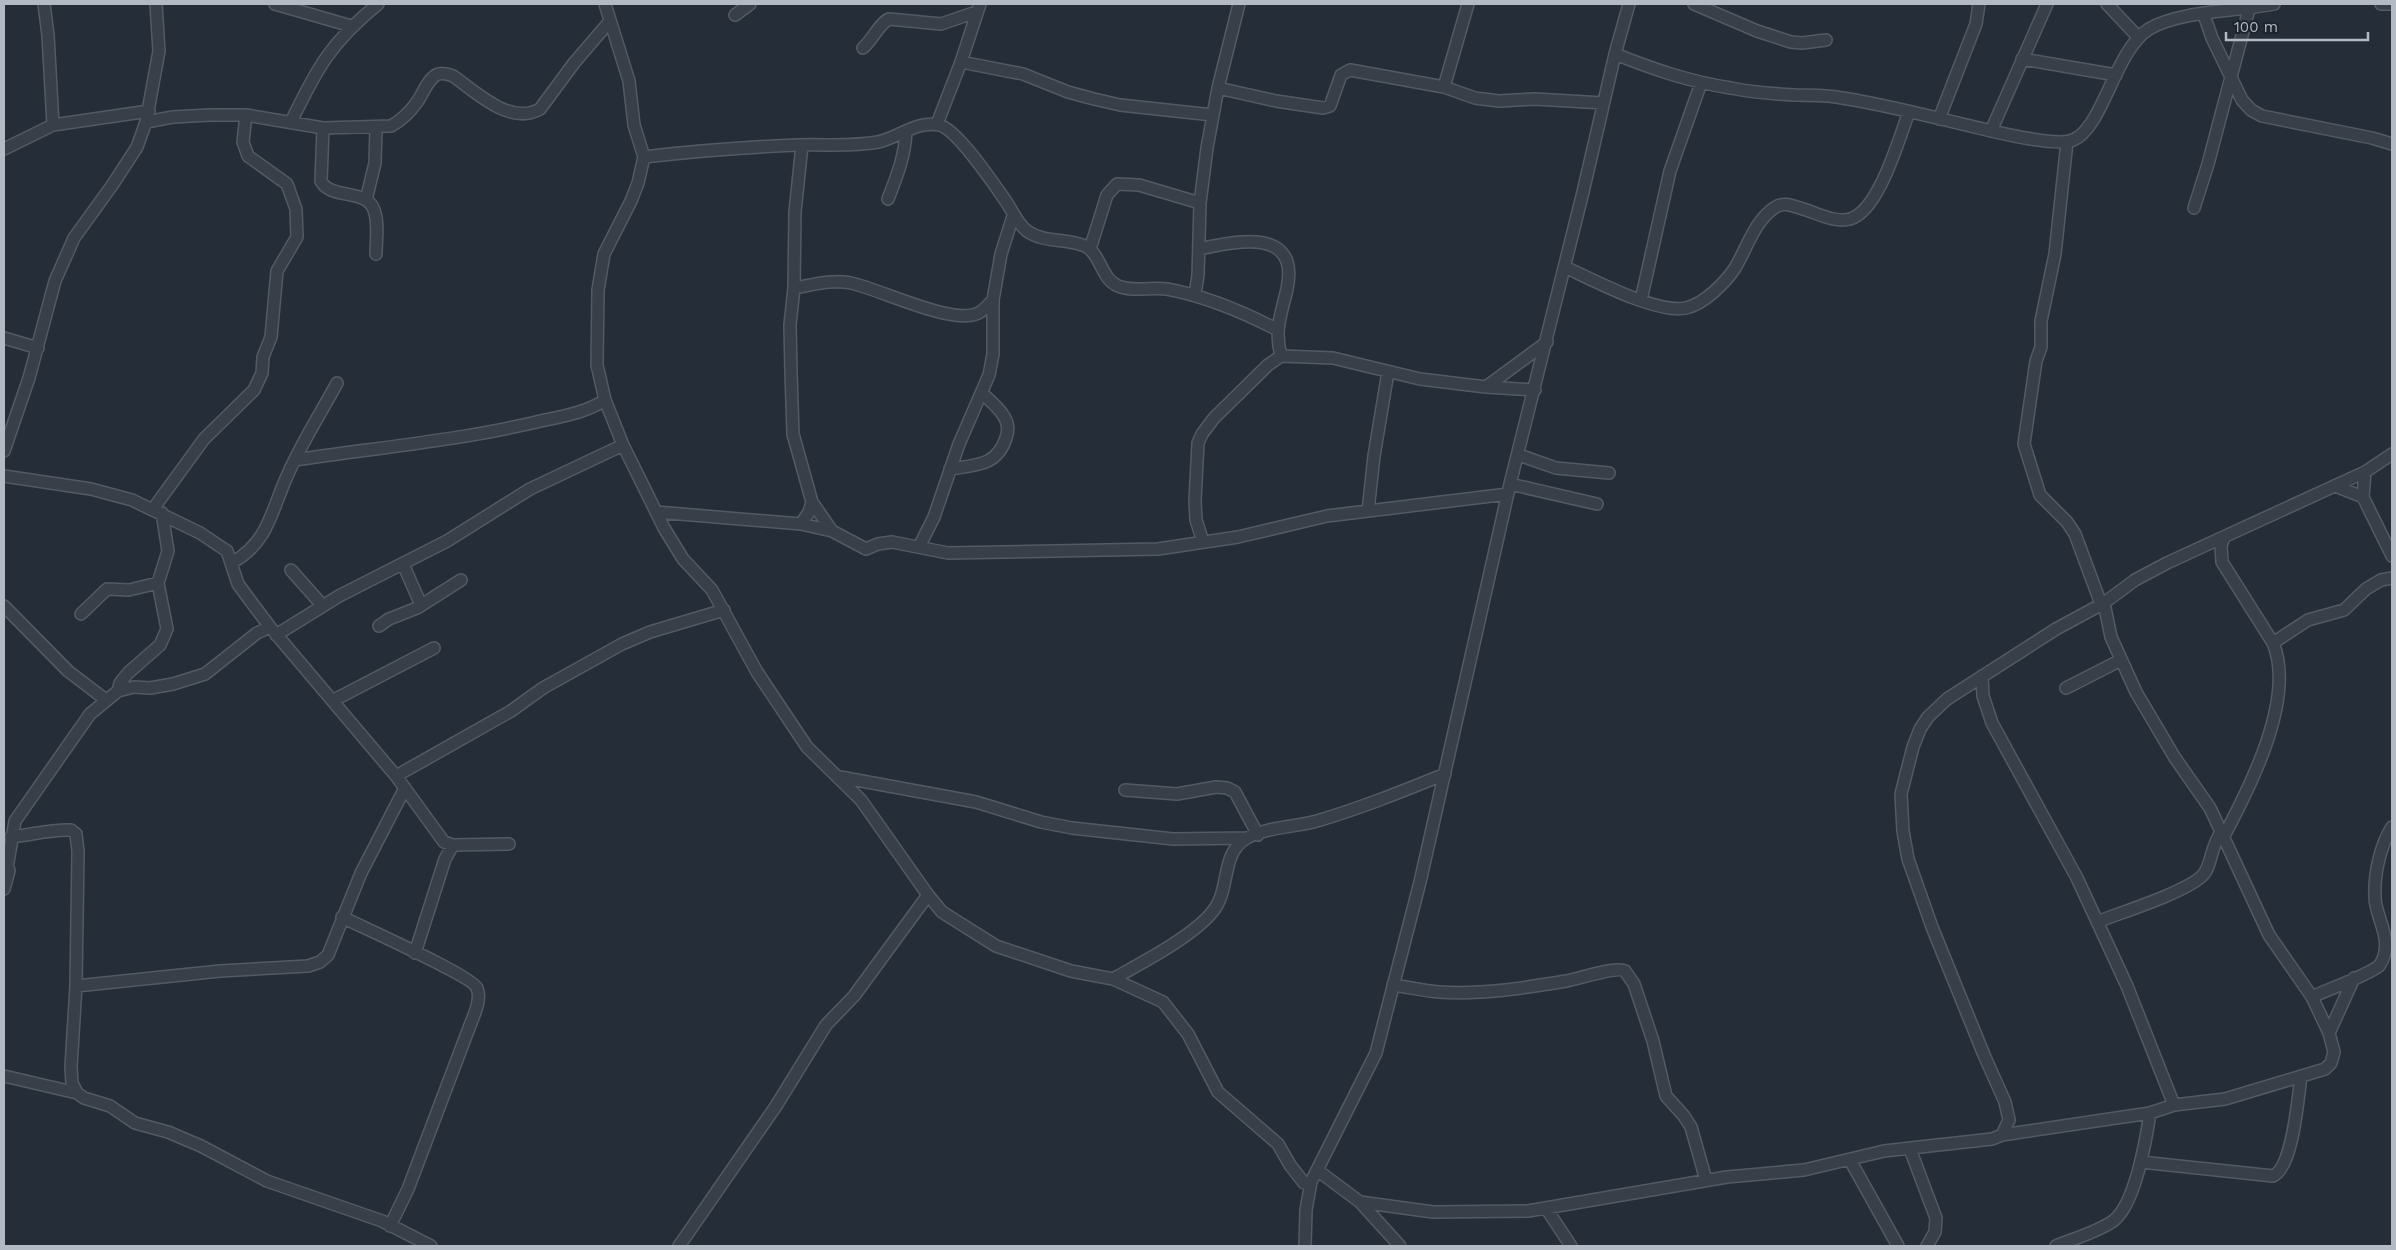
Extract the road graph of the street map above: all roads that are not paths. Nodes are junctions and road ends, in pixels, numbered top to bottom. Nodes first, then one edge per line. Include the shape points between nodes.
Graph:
1 (44, 4) edge
2 (156, 4) edge
3 (275, 4) edge
4 (378, 4) edge
5 (605, 4) edge
6 (750, 4) edge
7 (1236, 4) edge
8 (1468, 4) edge
9 (1630, 4) edge
10 (1694, 4) edge
11 (1979, 4) edge
12 (2047, 4) edge
13 (2107, 4) edge
14 (2274, 4) edge
15 (2382, 4) edge
16 (2392, 4) edge
17 (978, 8) edge
18 (2248, 10) junction
19 (2206, 11) edge
20 (735, 16) dead end
21 (610, 21) junction
22 (351, 26) junction
23 (2138, 37) junction
24 (1826, 40) dead end
25 (863, 48) dead end
26 (1615, 54) junction
27 (2022, 59) junction
28 (961, 62) junction
29 (2116, 75) junction
30 (2231, 76) junction
31 (1701, 83) junction
32 (1444, 87) junction
33 (1218, 88) junction
34 (1603, 103) junction
35 (1909, 112) junction
36 (246, 115) junction
37 (1213, 115) junction
38 (148, 116) junction
39 (1938, 118) junction
40 (291, 122) junction
41 (937, 124) junction
42 (52, 126) junction
43 (323, 128) junction
44 (376, 128) junction
45 (906, 131) junction
46 (1991, 131) junction
47 (4, 135) edge
48 (2067, 142) junction
49 (802, 144) junction
50 (2392, 144) edge
51 (7, 147) edge
52 (644, 157) junction
53 (888, 199) dead end
54 (366, 200) junction
55 (1200, 203) junction
56 (2194, 208) dead end
57 (1013, 216) junction
58 (1090, 248) junction
59 (1199, 249) junction
60 (376, 254) dead end
61 (1565, 267) junction
62 (794, 288) junction
63 (1195, 294) junction
64 (993, 300) junction
65 (1641, 300) junction
66 (1276, 329) junction
67 (4, 338) edge
68 (1547, 342) junction
69 (38, 348) junction
70 (1281, 356) junction
71 (1388, 372) junction
72 (337, 383) dead end
73 (1486, 387) junction
74 (1535, 390) junction
75 (982, 392) junction
76 (605, 400) junction
77 (623, 446) junction
78 (4, 451) edge
79 (2392, 454) edge
80 (1519, 455) junction
81 (295, 460) junction
82 (950, 469) junction
83 (2365, 472) junction
84 (1609, 473) dead end
85 (4, 476) edge
86 (2335, 486) junction
87 (1509, 489) junction
88 (2363, 498) junction
89 (812, 502) junction
90 (1597, 504) dead end
91 (158, 511) junction
92 (1368, 511) junction
93 (656, 512) junction
94 (801, 524) junction
95 (832, 531) junction
96 (2224, 537) junction
97 (1203, 542) junction
98 (919, 547) junction
99 (2392, 556) edge
100 (233, 562) junction
101 (403, 564) junction
102 (291, 570) dead end
103 (2392, 578) edge
104 (462, 580) dead end
105 (158, 583) junction
106 (2103, 604) junction
107 (322, 605) junction
108 (421, 605) junction
109 (4, 606) edge
110 (724, 610) junction
111 (81, 614) dead end
112 (379, 626) dead end
113 (273, 631) junction
114 (2274, 643) junction
115 (434, 648) dead end
116 (2121, 660) junction
117 (1982, 676) junction
118 (2066, 688) dead end
119 (118, 691) junction
120 (106, 700) junction
121 (334, 700) junction
122 (1445, 774) junction
123 (396, 776) junction
124 (840, 777) junction
125 (405, 788) junction
126 (1125, 790) dead end
127 (2392, 827) edge
128 (2223, 834) junction
129 (1253, 836) junction
130 (11, 837) junction
131 (509, 844) dead end
132 (453, 845) junction
133 (6, 857) edge
134 (4, 889) edge
135 (928, 895) junction
136 (342, 917) junction
137 (2097, 922) junction
138 (415, 953) junction
139 (2354, 978) junction
140 (1113, 979) junction
141 (1393, 985) junction
142 (76, 986) junction
143 (2312, 997) junction
144 (2329, 1033) junction
145 (4, 1076) edge
146 (2301, 1076) junction
147 (77, 1093) junction
148 (2174, 1105) junction
149 (2150, 1113) junction
150 (2002, 1135) junction
151 (1910, 1149) junction
152 (1850, 1160) junction
153 (2141, 1162) junction
154 (1317, 1170) junction
155 (1706, 1180) junction
156 (1312, 1182) junction
157 (1360, 1202) junction
158 (1546, 1208) junction
159 (390, 1226) junction
160 (432, 1246) edge
161 (678, 1246) edge
162 (1305, 1246) edge
163 (1400, 1246) edge
164 (1571, 1246) edge
165 (1898, 1246) edge
166 (1927, 1246) edge
167 (2056, 1246) edge

1 - 42 street
2 - 38 street via 160,51
3 - 22 street
4 - 22 street
5 - 21 street
6 - 20 street
7 - 33 street
8 - 32 street
9 - 26 street
10 - 24 street via 1791,42
11 - 39 street via 1976,24
12 - 27 street
13 - 23 street
14 - 18 street
15 - 16 street
17 - 25 street via 941,24 889,19
17 - 28 street
18 - 19 street
18 - 30 street
19 - 23 street via 2162,24
19 - 30 street via 2212,38
21 - 44 street via 540,109 532,113 504,110 453,76 444,74 436,75 429,82 401,121
21 - 52 street via 629,81 634,125
22 - 40 street via 324,57
23 - 29 street
26 - 31 street
26 - 34 street
27 - 29 street
27 - 46 street
28 - 37 street via 1023,74 1094,100
28 - 41 street
29 - 48 street via 2096,115 2078,138
30 - 50 street via 2242,100 2262,116
30 - 56 street
31 - 35 street via 1837,97
31 - 65 street via 1670,171
32 - 33 street via 1345,71 1330,106 1322,108
32 - 34 street via 1475,98
33 - 37 street
34 - 61 street
35 - 39 street
35 - 65 street via 1876,194 1857,215 1837,220 1781,204 1764,216 1734,269 1709,295 1686,308 1658,307
36 - 38 street
36 - 40 street
36 - 91 street via 243,142 248,156 287,184 296,209 297,237 277,271 271,337 263,357 262,374 254,390 204,439
37 - 55 street
38 - 42 street
38 - 69 street via 137,147 74,238 55,281
39 - 46 street
40 - 43 street
41 - 45 street
41 - 57 street via 959,138 1007,202
42 - 51 street
43 - 44 street
43 - 54 street via 320,172 323,185
44 - 54 street via 375,163
45 - 49 street via 885,140 856,146
45 - 53 street via 902,166
46 - 48 street
47 - 51 street
48 - 106 street via 2055,254 2040,320 2041,347 2036,361 2024,444 2040,495 2075,534
49 - 52 street
49 - 62 street via 795,212
52 - 76 street via 631,201 604,254 598,290 597,365
54 - 60 street via 375,211
55 - 58 street via 1139,185 1117,184 1107,195
55 - 59 street
57 - 58 street via 1022,227 1038,237
57 - 64 street via 1001,254
58 - 63 street via 1116,285
59 - 63 street
59 - 66 street via 1258,241 1284,253 1289,261 1288,280
61 - 65 street
61 - 68 street
62 - 64 street via 824,282 849,282 956,315 975,315
62 - 89 street via 790,325 793,434
63 - 66 street via 1248,314
64 - 75 street via 993,354
66 - 70 street
67 - 69 street
68 - 73 street
68 - 74 street
69 - 78 street
70 - 71 street via 1339,359
70 - 97 street via 1268,365 1202,434 1196,454 1195,501 1196,520
71 - 73 street
71 - 92 street
72 - 81 street
73 - 74 street
74 - 80 street
75 - 82 street
75 - 82 street via 1007,424 1008,434 1003,448 994,459
76 - 77 street
76 - 81 street via 586,410 510,428
77 - 93 street
77 - 101 street via 530,490
79 - 83 street
80 - 84 street via 1556,468
80 - 87 street
81 - 100 street via 263,533 251,550
82 - 98 street via 934,517
83 - 86 street
83 - 88 street
85 - 91 street via 91,489
86 - 88 street
86 - 96 street
87 - 90 street
87 - 92 street
87 - 122 street
88 - 99 street
89 - 94 street
89 - 95 street
91 - 100 street via 213,540 227,551
91 - 105 street via 168,551
92 - 97 street via 1303,520 1238,537
93 - 94 street
93 - 110 street via 683,559 712,590
94 - 95 street
95 - 98 street via 862,548 892,542
96 - 106 street via 2134,580
96 - 114 street via 2222,562
97 - 98 street via 1158,548 1046,552 948,553
100 - 113 street via 238,584
101 - 107 street
101 - 108 street
102 - 107 street
103 - 114 street via 2366,589 2344,610 2308,620
104 - 108 street
105 - 111 street via 129,590 107,589
105 - 119 street via 166,620 164,637 160,645 128,673
106 - 116 street
106 - 117 street via 2056,629
107 - 113 street
108 - 112 street
109 - 120 street via 68,671
110 - 123 street via 650,632 622,644
110 - 124 street via 757,672 806,747
113 - 119 street via 257,634 196,678
113 - 121 street
114 - 128 street via 2279,656 2280,683 2266,747 2253,782
115 - 121 street
116 - 118 street
116 - 128 street via 2136,692
117 - 137 street via 1983,696 1992,723 2077,878
117 - 150 street via 1947,699 1920,728 1904,778 1902,808 1908,859 2005,1102 2009,1120
119 - 120 street
120 - 130 street via 90,714 15,821
121 - 123 street
122 - 129 street via 1317,821
122 - 141 street
123 - 125 street
124 - 129 street via 976,802 1072,828 1174,839
124 - 135 street via 876,820
125 - 132 street via 444,842
125 - 136 street via 364,865
126 - 129 street via 1177,794 1227,788 1235,792
127 - 139 street via 2379,864 2375,898 2391,931 2391,951 2380,965
128 - 137 street via 2214,842 2203,876 2187,886
128 - 143 street via 2269,935
129 - 140 street via 1235,848 1230,857 1223,896 1213,912 1152,957
130 - 133 street
130 - 142 street via 55,829 71,830 76,834
131 - 132 street
132 - 138 street via 445,859
133 - 134 street via 10,871
135 - 140 street via 942,912 996,946 1071,970
135 - 161 street via 854,996 826,1025 776,1106
136 - 138 street
136 - 142 street via 328,955 308,966 220,971
137 - 148 street via 2127,986
138 - 159 street via 474,982 478,994 469,1028 408,1189
139 - 143 street
139 - 144 street
140 - 156 street via 1163,1002 1188,1034 1218,1092 1278,1144 1304,1183
141 - 154 street via 1376,1053
141 - 155 street via 1466,993 1548,984 1617,968 1625,970 1634,984 1653,1042 1666,1096 1691,1127
142 - 147 street via 71,1067 72,1083
143 - 144 street
144 - 146 street via 2334,1052 2331,1063 2325,1069
145 - 147 street
146 - 148 street via 2225,1099
146 - 153 street via 2292,1136 2285,1163 2278,1174 2272,1176
147 - 159 street via 110,1106 135,1123 201,1146 267,1181
148 - 149 street
149 - 150 street
149 - 153 street
150 - 151 street
151 - 152 street
151 - 166 street via 1936,1218 1935,1232
152 - 155 street via 1804,1170
152 - 165 street
153 - 167 street via 2126,1204 2114,1220
154 - 156 street
154 - 157 street
155 - 158 street
156 - 162 street via 1306,1210
157 - 158 street via 1446,1212
157 - 163 street
158 - 164 street
159 - 160 street

